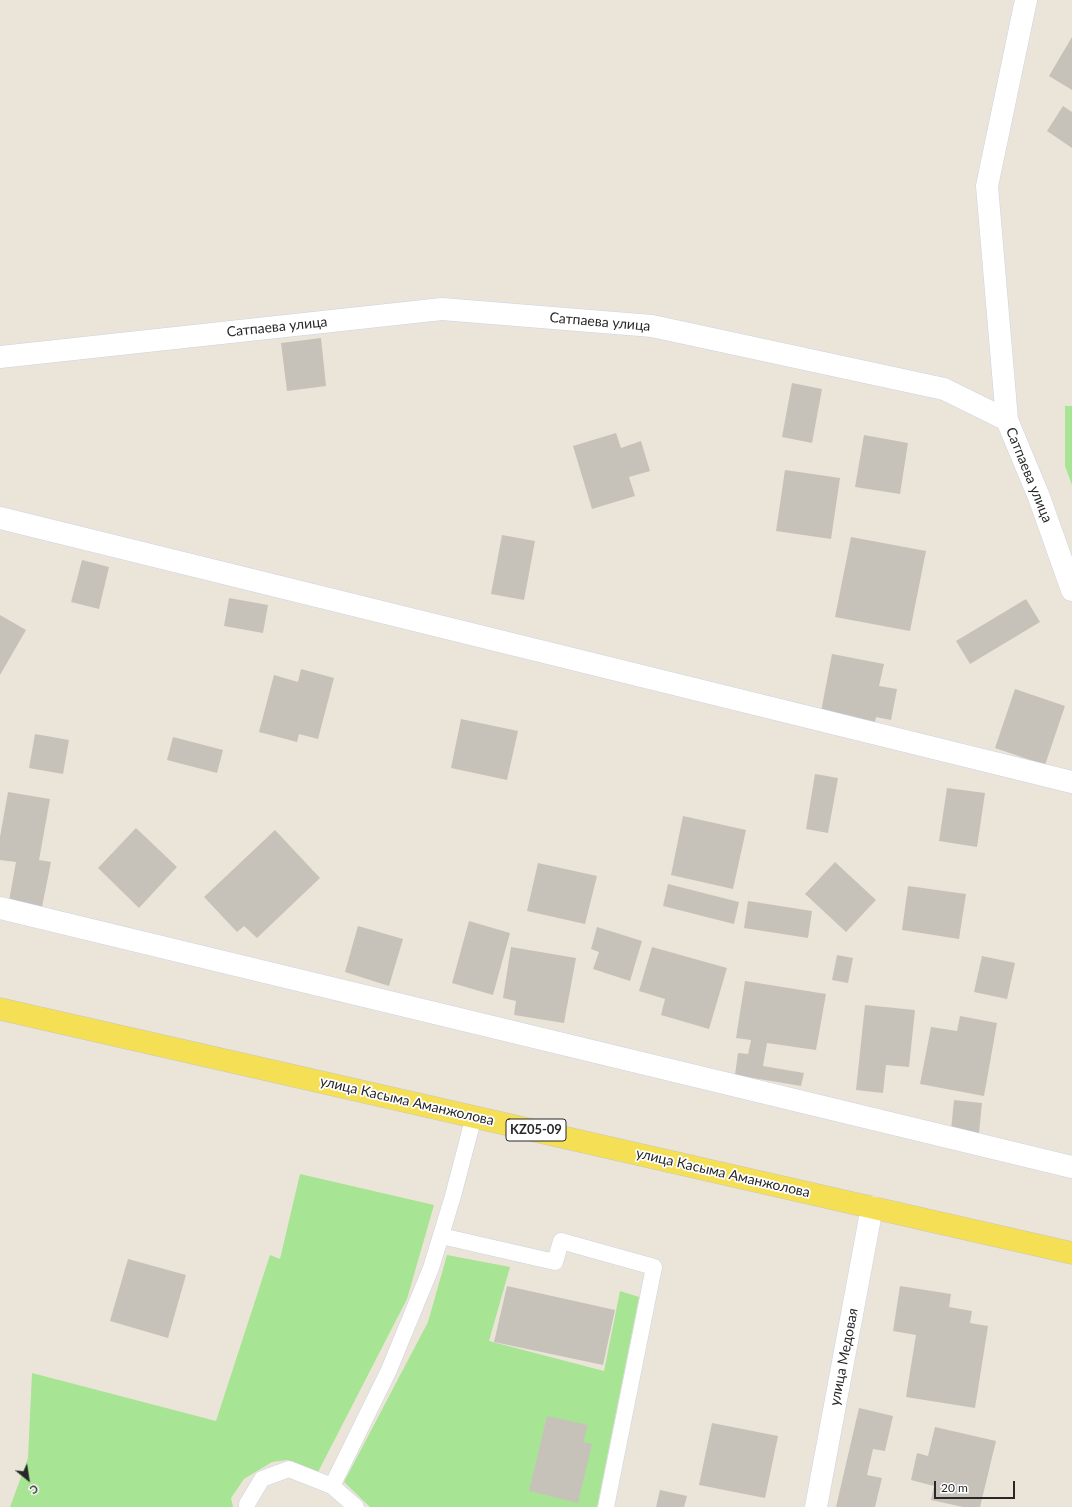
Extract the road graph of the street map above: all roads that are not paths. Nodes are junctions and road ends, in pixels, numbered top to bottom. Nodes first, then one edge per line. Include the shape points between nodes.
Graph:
1 (1026, 0) edge
2 (0, 357) edge
3 (1007, 420) junction
4 (0, 518) edge
5 (1072, 590) edge
6 (1072, 782) edge
7 (0, 908) edge
8 (0, 1009) edge
9 (474, 1116) junction
10 (1072, 1167) edge
11 (872, 1207) junction
12 (441, 1236) junction
13 (1072, 1253) edge
14 (332, 1486) junction
15 (247, 1507) edge
16 (356, 1507) edge
17 (606, 1507) edge
18 (816, 1507) edge

1 - 3 street via 987,186
2 - 3 street, Сатпаева улица via 442,309 652,326 944,389
3 - 5 street, Сатпаева улица via 1039,497
4 - 6 street
7 - 10 street
8 - 9 main road, улица Касыма Аманжолова / KZ05-09
9 - 11 main road, улица Касыма Аманжолова / KZ05-09
9 - 12 lane
11 - 13 main road, улица Касыма Аманжолова / KZ05-09
11 - 18 street, улица Медовая
12 - 14 lane via 431,1268 389,1370
12 - 17 lane via 555,1262 561,1241 654,1267
14 - 15 lane via 289,1469 262,1479
14 - 16 lane

